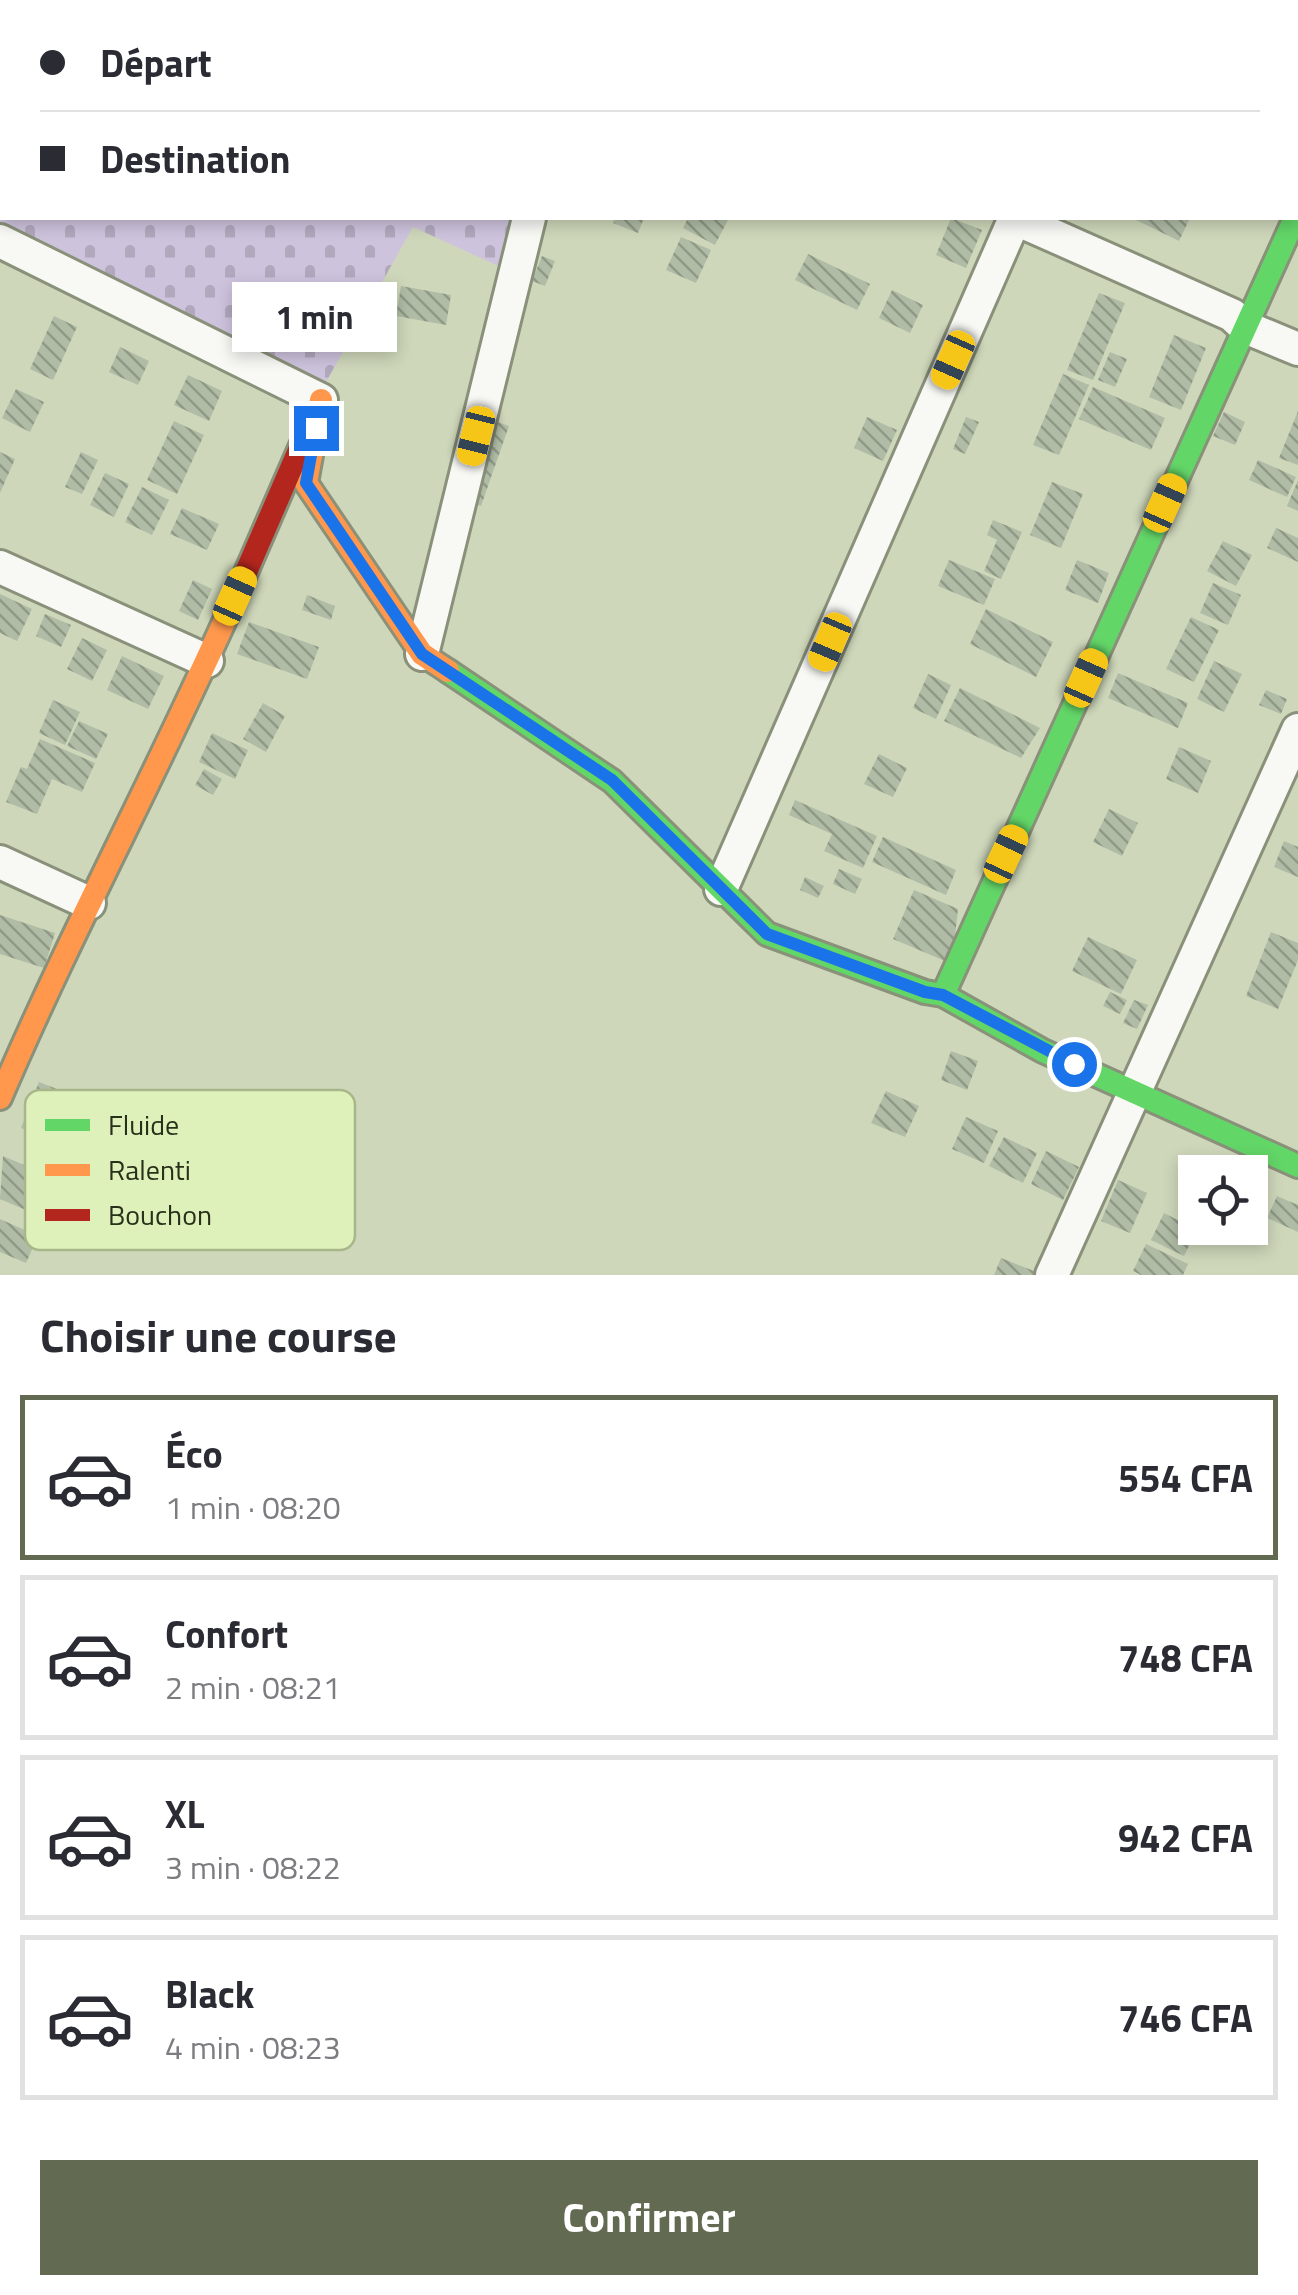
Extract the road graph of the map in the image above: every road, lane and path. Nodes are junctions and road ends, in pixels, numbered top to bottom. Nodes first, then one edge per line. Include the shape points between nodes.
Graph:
1 (530, 220) edge
2 (1013, 220) edge
3 (1018, 220) edge
4 (1294, 220) edge
5 (1, 245) edge
6 (1244, 327) junction
7 (1298, 349) edge
8 (321, 400) junction
9 (0, 567) edge
10 (422, 654) junction
11 (206, 661) junction
12 (1298, 730) edge
13 (0, 862) edge
14 (722, 889) junction
15 (90, 903) junction
16 (943, 995) junction
17 (1134, 1092) junction
18 (0, 1098) edge
19 (1298, 1166) edge
20 (1052, 1275) edge

1 - 10 street
2 - 14 street
3 - 6 street via 1232,315
4 - 6 street
5 - 8 street
6 - 7 street
6 - 16 street
8 - 10 street via 306,483
8 - 11 street
9 - 11 street
10 - 14 street via 612,780
11 - 15 street
12 - 17 street
13 - 15 street
14 - 16 street via 767,934
15 - 18 street
16 - 17 street
17 - 19 street
17 - 20 street

